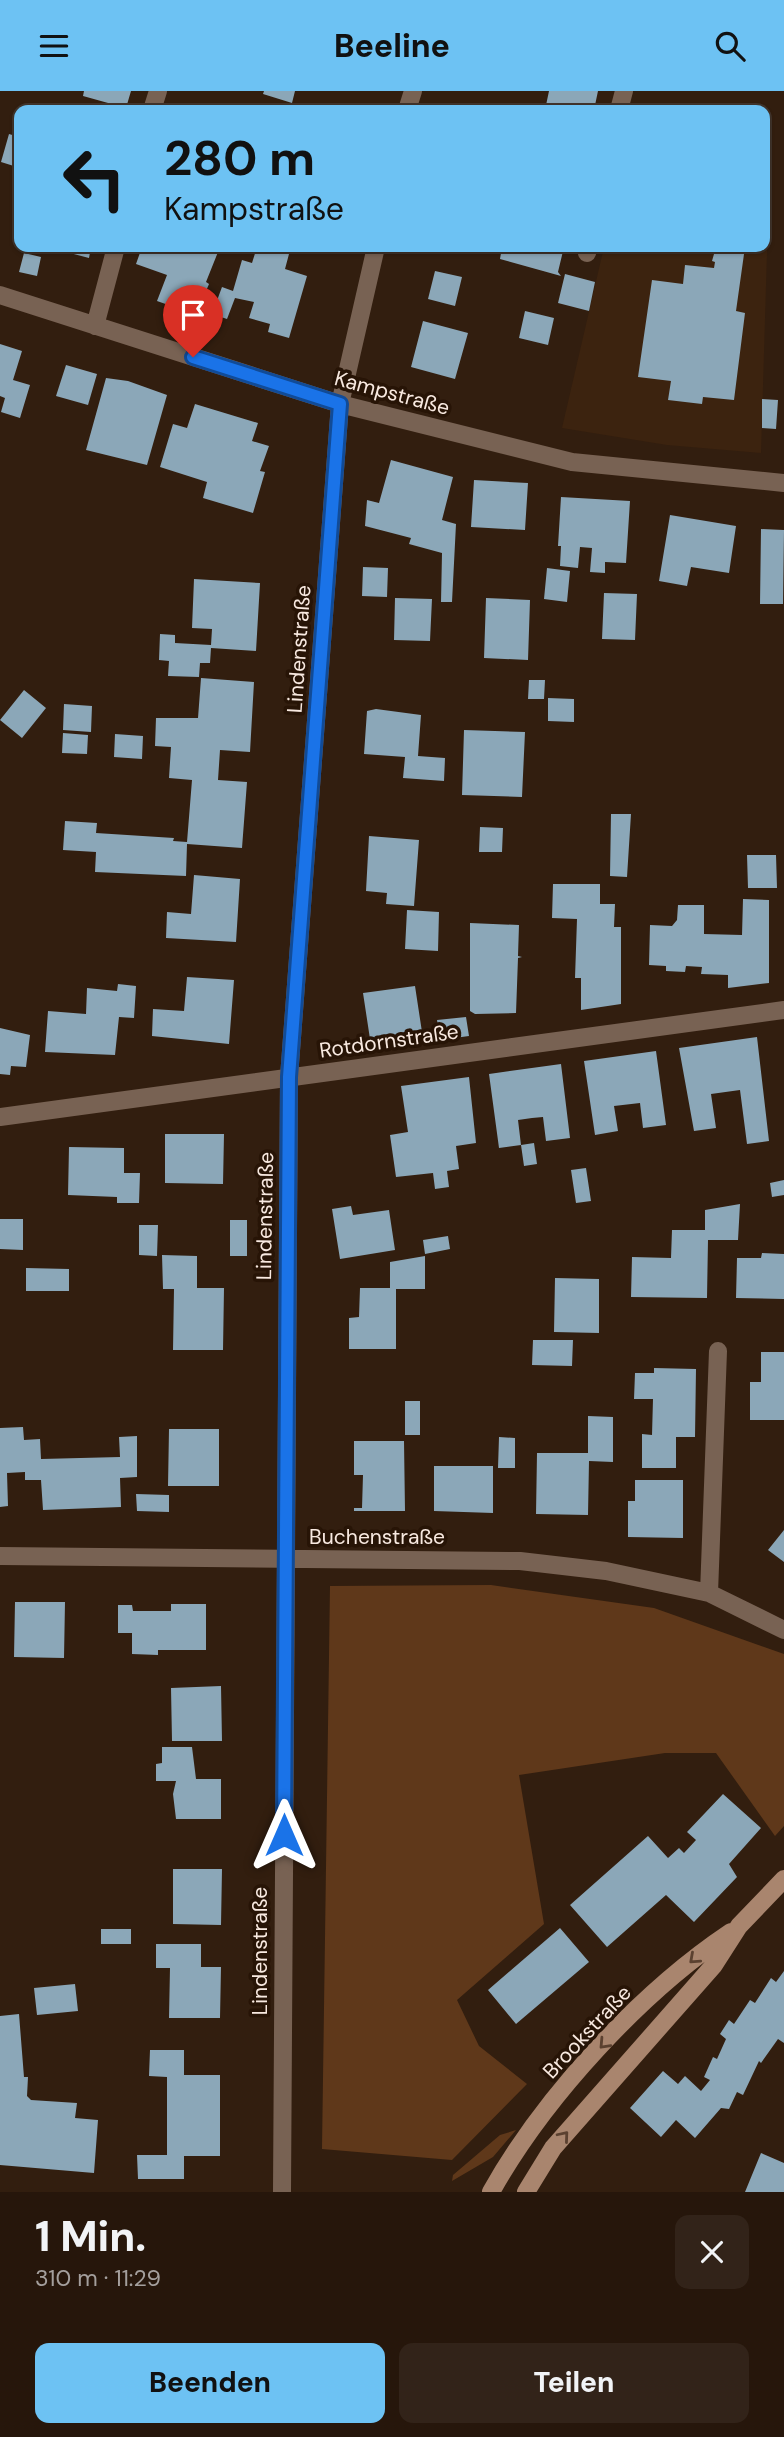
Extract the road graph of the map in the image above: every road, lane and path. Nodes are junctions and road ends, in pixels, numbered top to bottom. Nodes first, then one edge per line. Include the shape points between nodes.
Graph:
1 (115, 252) edge
2 (375, 252) edge
3 (0, 295) edge
4 (95, 326) junction
5 (340, 404) junction
6 (784, 483) edge
7 (784, 1010) edge
8 (289, 1077) junction
9 (0, 1117) edge
10 (718, 1351) dead end
11 (0, 1556) edge
12 (285, 1559) junction
13 (709, 1593) junction
14 (784, 1630) edge
15 (784, 1879) edge
16 (739, 1926) junction
17 (282, 2192) edge
18 (491, 2192) edge
19 (526, 2192) edge

1 - 4 street
2 - 5 street, Lindenstraße
3 - 4 street, Kampstraße
4 - 5 street, Kampstraße
5 - 6 street, Kampstraße via 572,462
5 - 8 street, Lindenstraße
7 - 8 street, Rotdornstraße
8 - 9 street, Rotdornstraße
8 - 12 street, Lindenstraße
10 - 13 street
11 - 12 street, Buchenstraße
12 - 13 street, Buchenstraße via 520,1561 606,1571
12 - 17 street, Lindenstraße
13 - 14 street, Buchenstraße
15 - 16 main road, Brookstraße
16 -> 18 main road, Brookstraße via 696,1957 607,2041 537,2120
19 -> 16 main road, Brookstraße via 553,2148 714,1965

